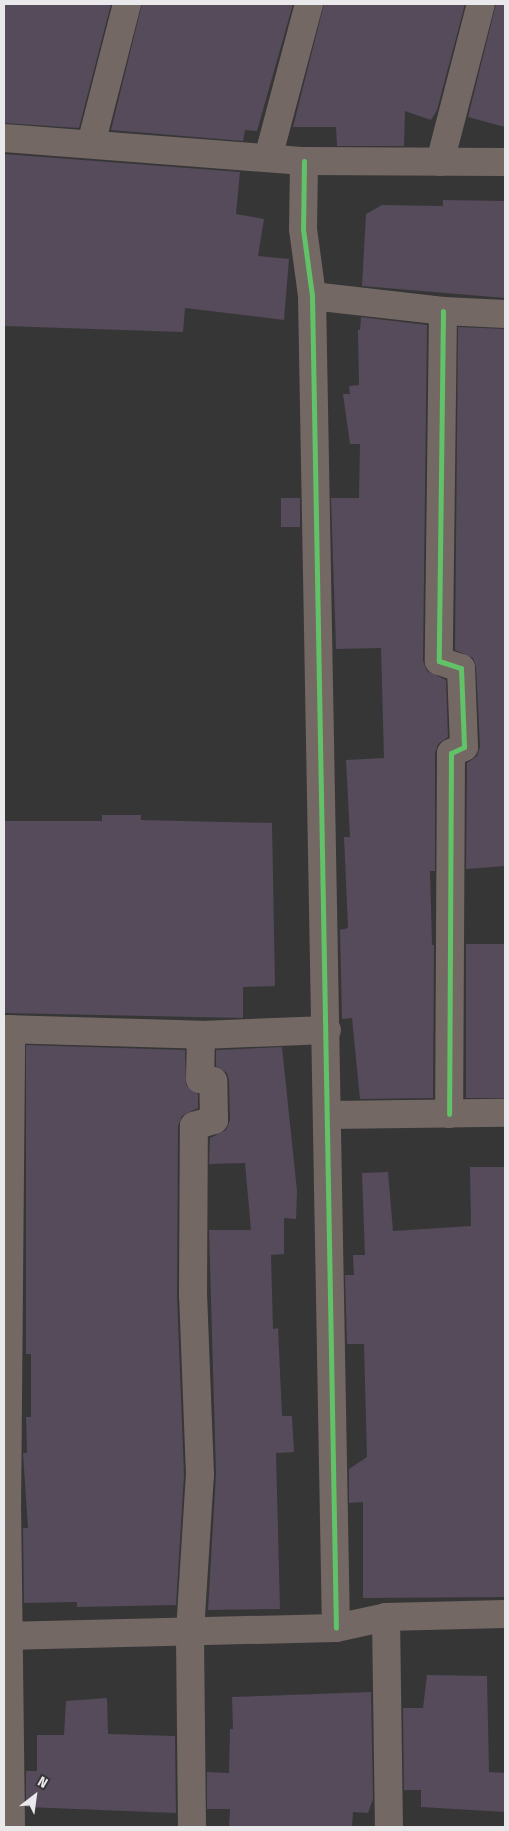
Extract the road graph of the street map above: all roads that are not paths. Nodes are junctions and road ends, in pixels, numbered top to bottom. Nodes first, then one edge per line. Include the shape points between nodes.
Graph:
1 (127, 4) edge
2 (309, 4) edge
3 (481, 4) edge
4 (4, 138) edge
5 (91, 144) junction
6 (268, 158) junction
7 (304, 161) junction
8 (440, 162) junction
9 (505, 162) edge
10 (312, 296) junction
11 (443, 311) junction
12 (505, 314) edge
13 (7, 1029) edge
14 (327, 1030) junction
15 (201, 1035) junction
16 (505, 1113) edge
17 (328, 1114) junction
18 (449, 1114) junction
19 (5, 1513) edge
20 (505, 1614) edge
21 (386, 1617) junction
22 (336, 1628) junction
23 (190, 1632) junction
24 (6, 1636) edge
25 (10, 1827) edge
26 (192, 1827) edge
27 (389, 1827) edge

1 - 5 street
2 - 6 street
3 - 8 street
4 - 5 street
5 - 6 street
6 - 7 street
7 - 8 street
7 - 10 street via 303,229
8 - 9 street
10 - 11 street
10 - 14 street via 317,711
11 - 12 street
11 - 18 street via 439,661 461,668 464,748 451,753
13 - 15 street
13 - 19 street
14 - 15 street
14 - 17 street
15 - 23 street via 200,1079 213,1081 214,1120 194,1126 193,1295 200,1475
16 - 18 street
17 - 18 street
17 - 22 street
19 - 24 street
20 - 21 street
21 - 22 street
21 - 27 street
22 - 23 street
23 - 24 street
23 - 26 street
24 - 25 street

